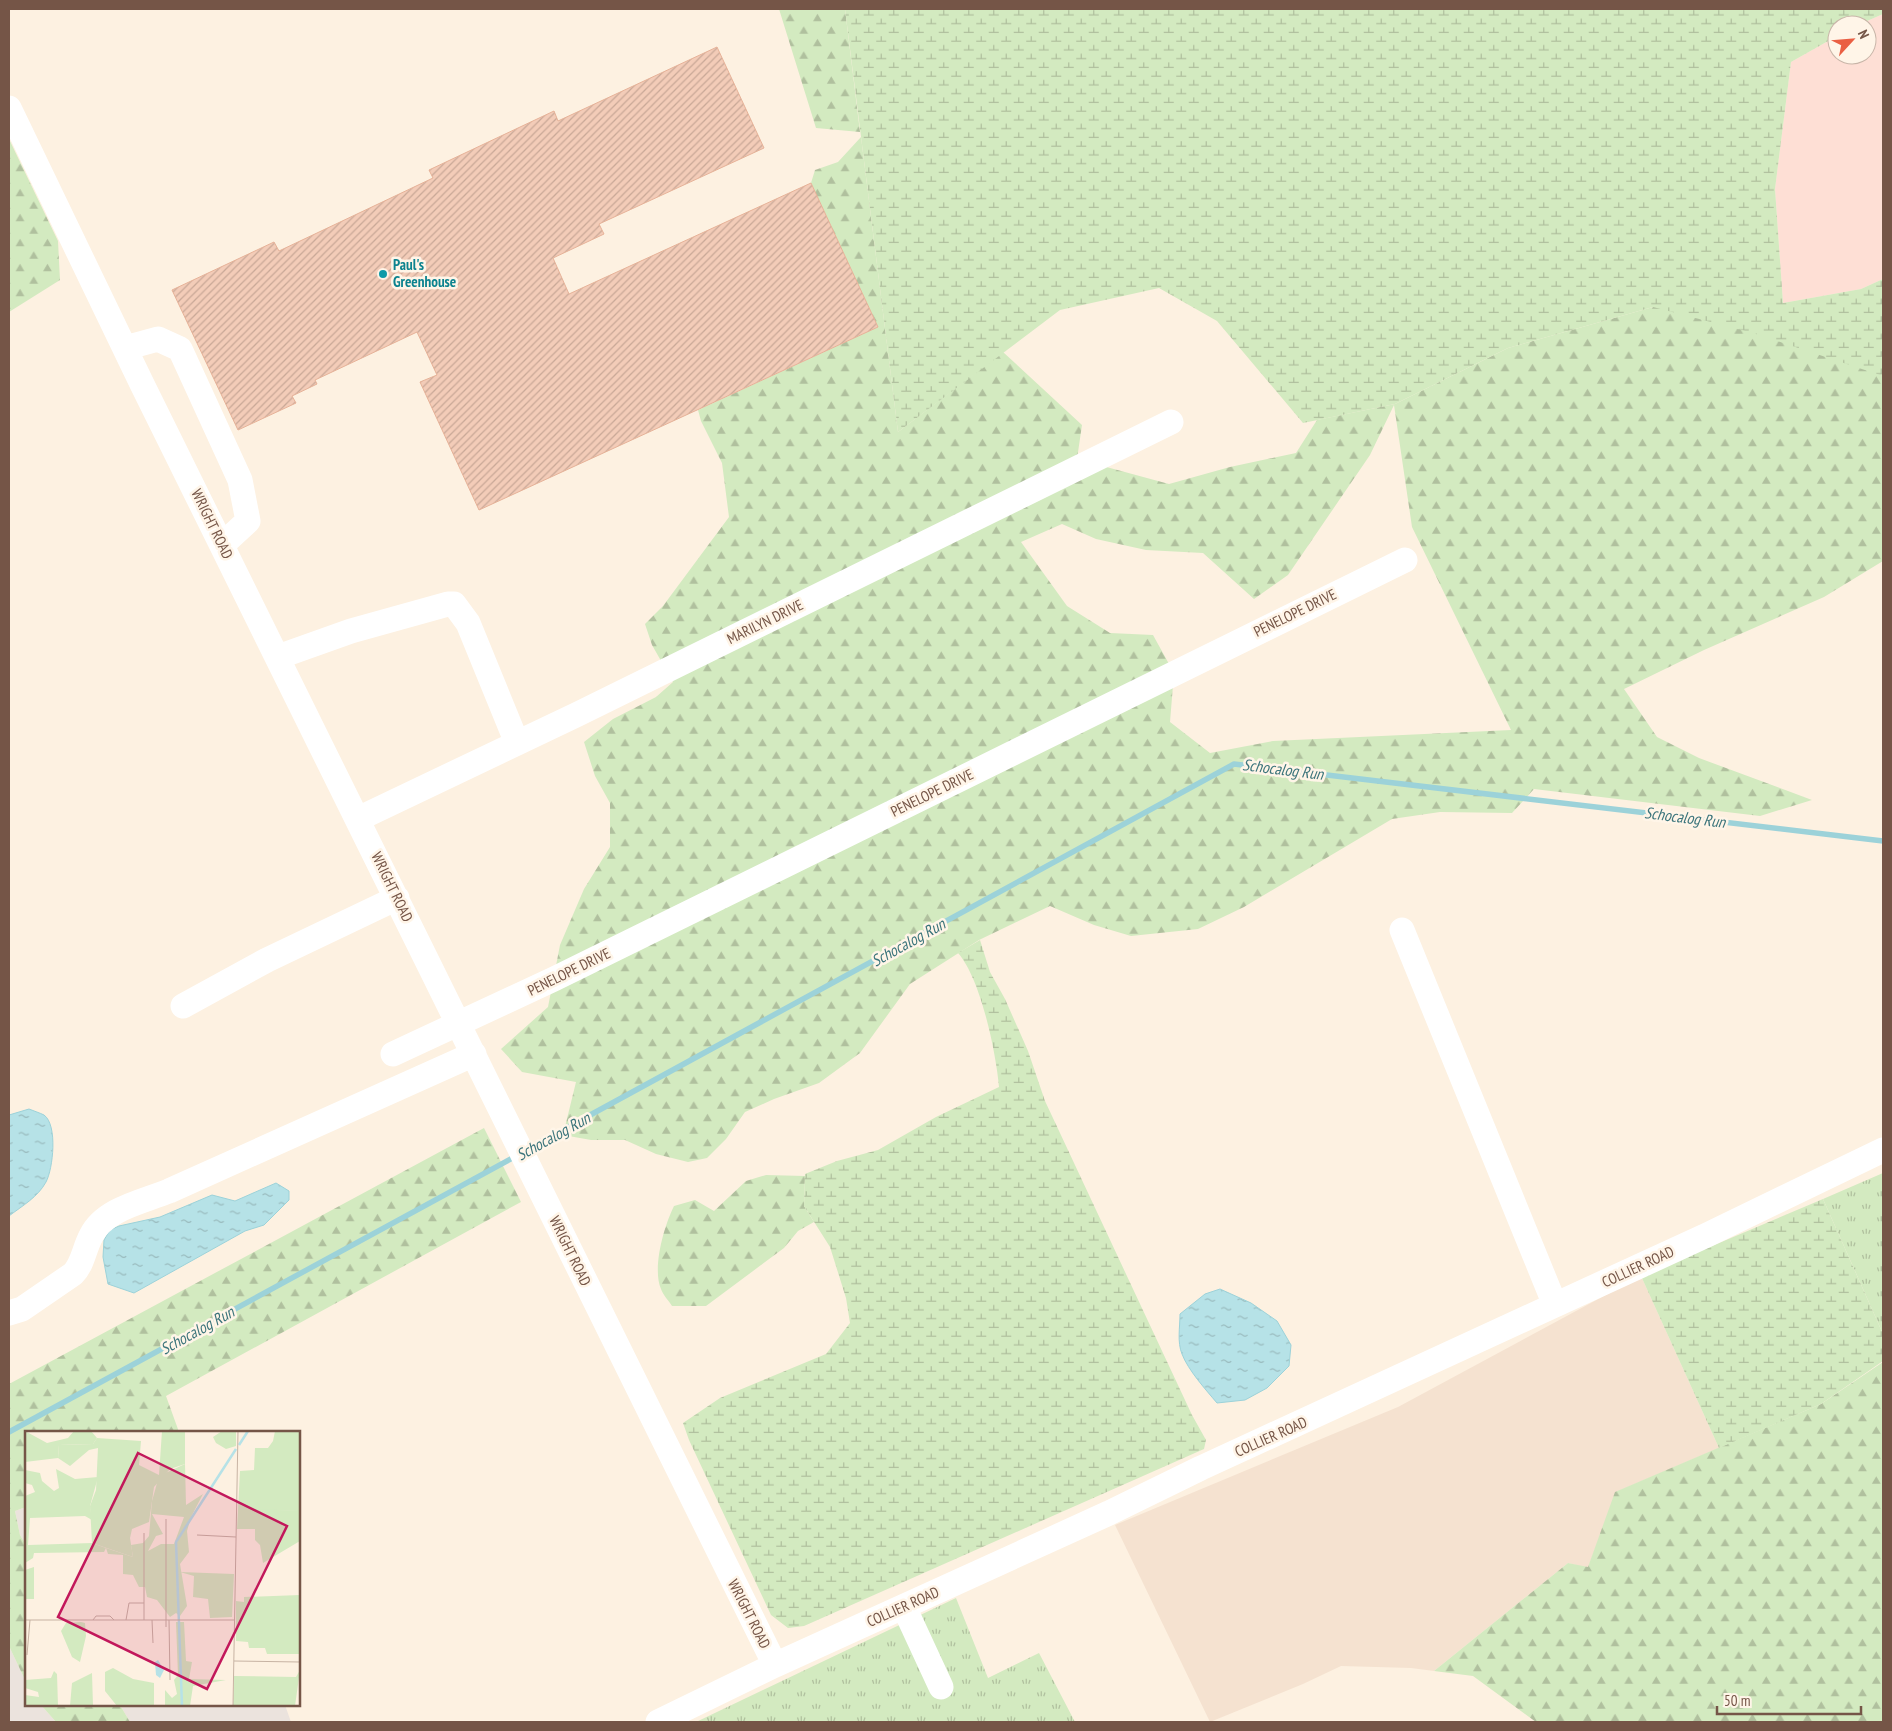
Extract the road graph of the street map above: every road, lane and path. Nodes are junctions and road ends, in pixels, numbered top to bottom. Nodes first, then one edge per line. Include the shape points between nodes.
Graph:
1 (9, 108) edge
2 (125, 348) junction
3 (1171, 422) dead end
4 (222, 544) junction
5 (1405, 560) dead end
6 (278, 657) junction
7 (517, 743) junction
8 (358, 819) junction
9 (397, 898) junction
10 (1402, 930) dead end
11 (183, 1006) dead end
12 (460, 1025) junction
13 (393, 1054) dead end
14 (474, 1054) junction
15 (1883, 1150) edge
16 (1554, 1305) junction
17 (9, 1313) edge
18 (904, 1607) junction
19 (775, 1665) junction
20 (942, 1687) dead end
21 (658, 1722) edge

1 - 2 street, WRIGHT ROAD
2 - 4 street, WRIGHT ROAD
2 - 4 street via 158,339 180,349 240,480 248,521
3 - 7 street, MARILYN DRIVE
4 - 6 street, WRIGHT ROAD
5 - 12 street, PENELOPE DRIVE
6 - 7 street via 351,631 454,604 468,622
6 - 8 street, WRIGHT ROAD
7 - 8 street, MARILYN DRIVE
8 - 9 street, WRIGHT ROAD
9 - 11 street via 267,960
9 - 12 street, WRIGHT ROAD
10 - 16 street
12 - 13 street, PENELOPE DRIVE
12 - 14 street, WRIGHT ROAD
14 - 17 street via 118,1211 96,1226 78,1269 22,1309
14 - 19 street, WRIGHT ROAD
15 - 16 street, COLLIER ROAD
16 - 18 street, COLLIER ROAD
18 - 19 street, COLLIER ROAD
18 - 20 street
19 - 21 street, COLLIER ROAD

